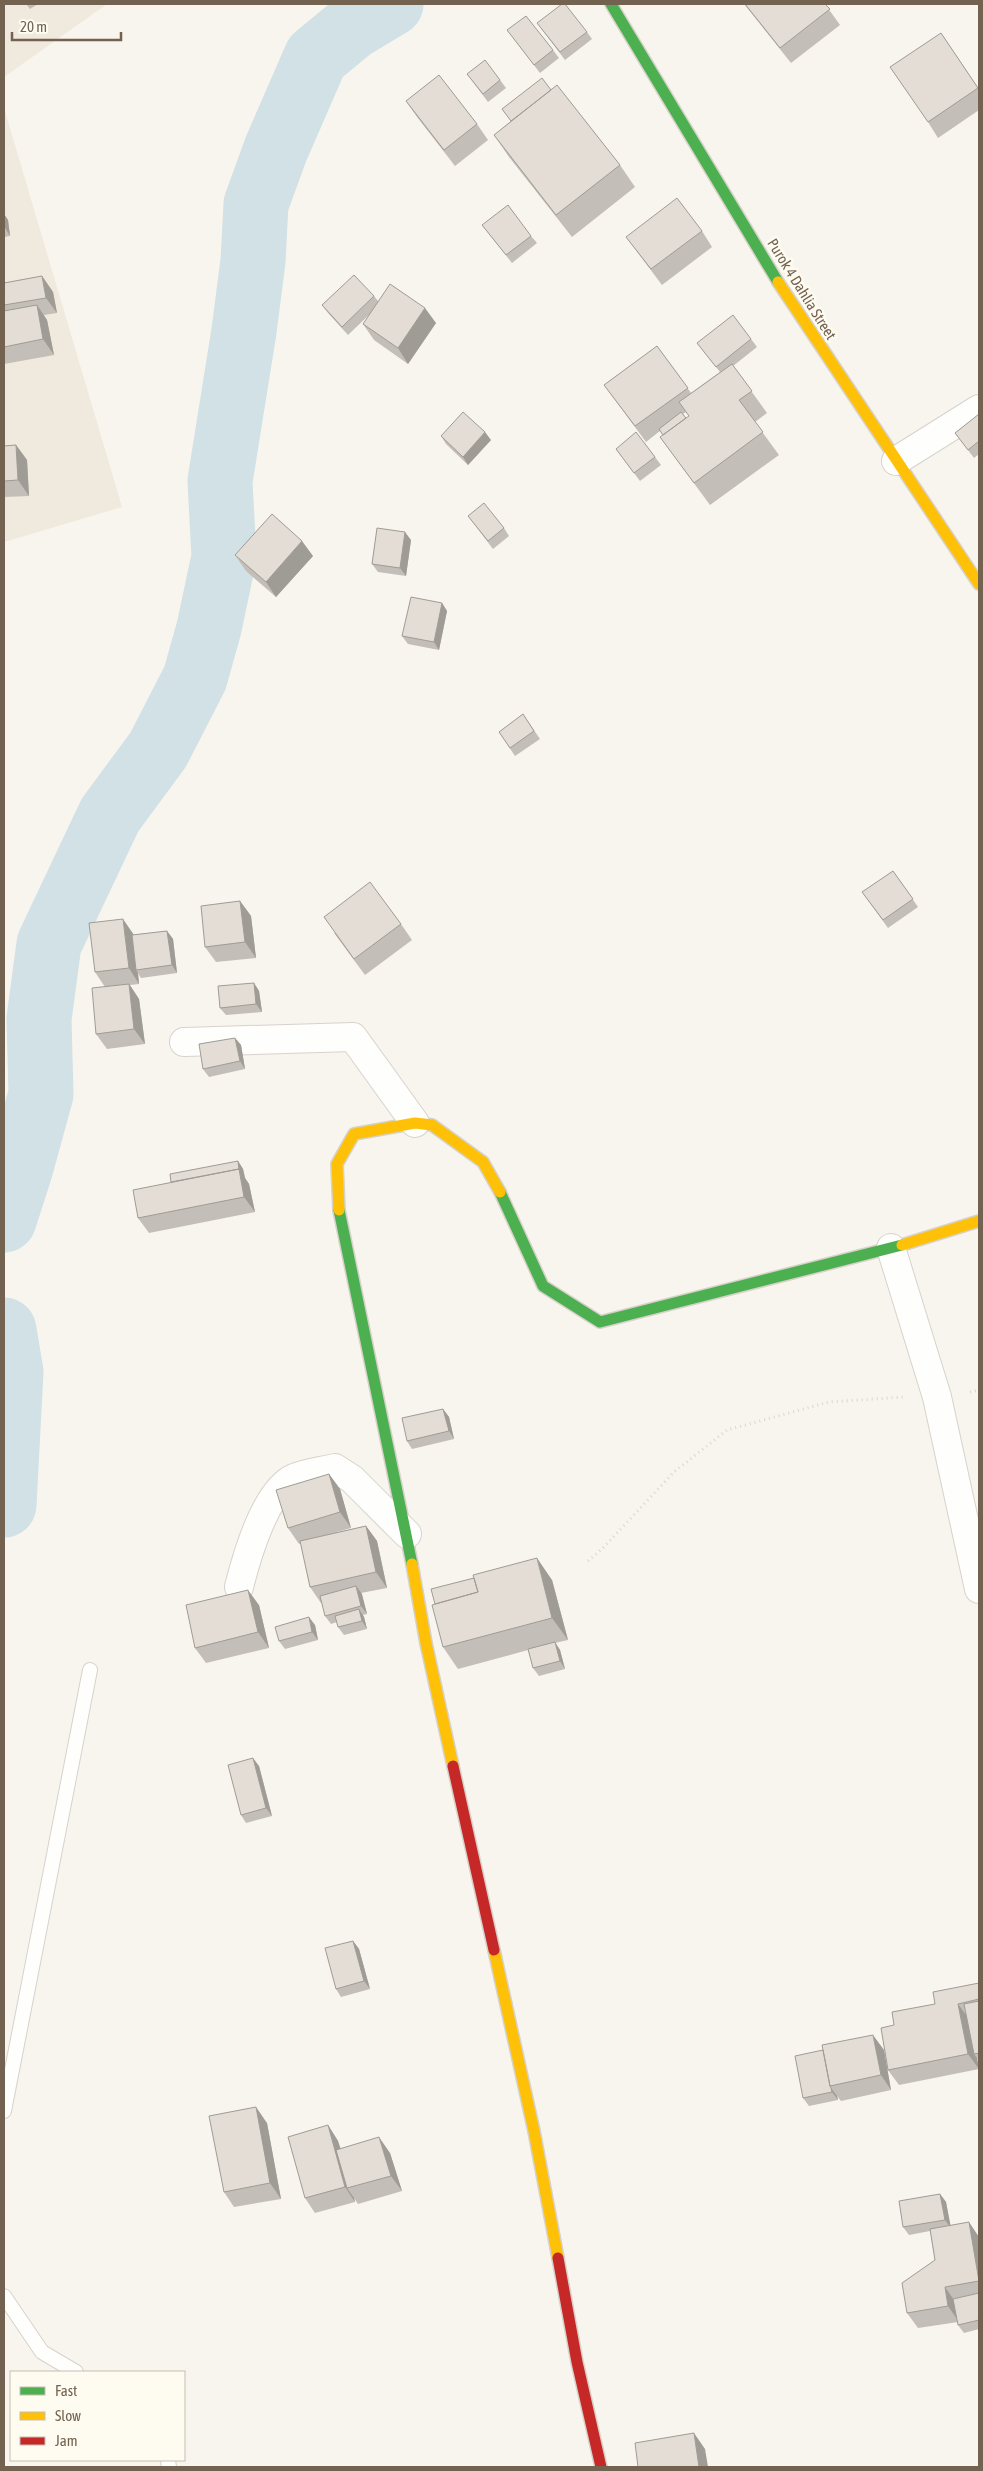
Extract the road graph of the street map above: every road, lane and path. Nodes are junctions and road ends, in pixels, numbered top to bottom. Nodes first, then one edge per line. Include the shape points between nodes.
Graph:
1 (611, 4) edge
2 (979, 409) edge
3 (896, 461) junction
4 (979, 584) edge
5 (184, 1042) dead end
6 (415, 1123) junction
7 (979, 1221) edge
8 (891, 1248) junction
9 (979, 1390) edge
10 (936, 1397) junction
11 (406, 1534) junction
12 (588, 1561) dead end
13 (239, 1588) dead end
14 (979, 1589) edge
15 (90, 1670) dead end
16 (4, 2111) edge
17 (4, 2296) edge
18 (74, 2371) edge
19 (600, 2467) edge

1 - 3 street, Purok 4 Dahlia Street via 784,292
2 - 3 street
3 - 4 street, Purok 4 Dahlia Street
5 - 6 street via 353,1037
6 - 8 street via 432,1125 483,1162 510,1210 543,1286 600,1322
6 - 11 street via 354,1134 337,1164 337,1201
7 - 8 street
8 - 10 street
9 - 10 path
10 - 12 path via 829,1402 728,1430 674,1472
10 - 14 street
11 - 13 street via 352,1479 335,1468 292,1479 276,1495 263,1516 250,1547
11 - 19 street via 428,1653 534,2131
15 - 16 lane
17 - 18 lane via 42,2352

